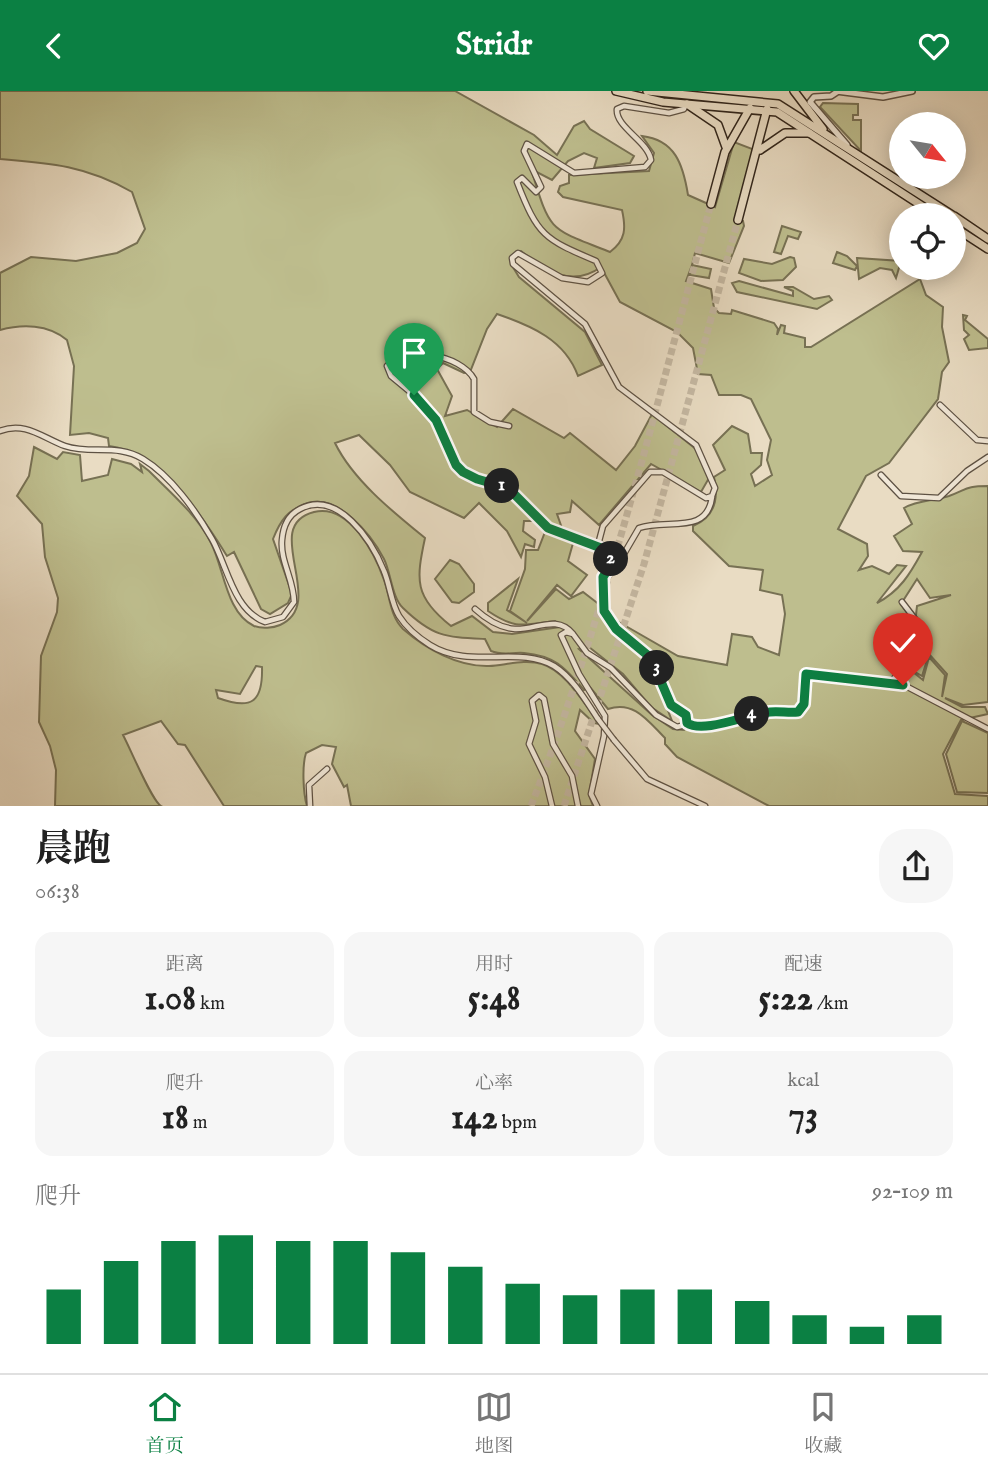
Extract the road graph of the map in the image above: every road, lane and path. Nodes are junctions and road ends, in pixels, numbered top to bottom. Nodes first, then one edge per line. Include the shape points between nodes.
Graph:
1 (616, 91) edge
2 (647, 91) edge
3 (676, 91) edge
4 (705, 91) edge
5 (794, 91) edge
6 (912, 91) edge
7 (836, 92) edge
8 (858, 92) edge
9 (769, 96) edge
10 (688, 98) junction
11 (752, 99) edge
12 (767, 109) junction
13 (810, 133) junction
14 (834, 140) junction
15 (725, 152) junction
16 (853, 153) junction
17 (758, 154) junction
18 (918, 203) edge
19 (932, 203) edge
20 (710, 204) tunnel mouth
21 (738, 221) tunnel mouth
22 (966, 225) edge
23 (966, 234) edge
24 (988, 239) edge
25 (988, 249) edge
26 (940, 405) dead end
27 (509, 426) dead end
28 (0, 431) edge
29 (988, 441) edge
30 (988, 457) edge
31 (881, 475) dead end
32 (712, 496) junction
33 (601, 548) junction
34 (611, 564) junction
35 (902, 602) dead end
36 (475, 609) dead end
37 (573, 634) junction
38 (892, 681) junction
39 (592, 692) junction
40 (584, 699) junction
41 (687, 723) junction
42 (988, 729) edge
43 (327, 769) dead end
44 (310, 806) edge
45 (552, 806) edge
46 (578, 806) edge
47 (597, 806) edge
48 (705, 806) edge

1 - 10 main road via 642,98
2 - 10 main road
3 - 10 street
4 - 10 main road
5 - 14 main road
6 - 8 street via 883,97
7 - 8 street
7 - 16 street via 810,102
9 - 11 main road
9 - 12 main road
9 - 14 main road
10 - 11 main road
10 - 15 main road via 718,125 726,141
10 - 32 street via 684,109 674,113 617,109 619,118 649,152 650,162 643,167 577,173 526,145 524,151 541,187 536,192 522,178 517,181 538,228 547,240 597,262 602,273 584,282 547,271 522,253 512,260 585,324 619,387 696,445 714,486
11 - 12 main road
11 - 15 main road
12 - 13 main road
12 - 17 main road
13 - 17 main road via 780,135
13 - 18 main road
14 - 16 main road
15 - 20 main road
16 - 19 main road
17 - 21 main road
22 - 24 main road
23 - 25 main road
26 - 29 street via 977,440
27 - 33 street via 474,412 474,379 461,365 423,354 400,357 387,366 391,376 436,420 463,472 508,488 548,528
28 - 40 street via 13,427 30,430 68,447 119,449 147,461 195,513 220,553 244,607 265,622 283,617 294,602 281,545 286,522 307,506 336,509 351,521 377,558 398,616 426,643 468,658 542,661 561,671
30 - 31 street via 939,498 901,496
32 - 33 street via 701,495 663,472 650,472 603,526
32 - 34 street via 708,512 699,521 639,528 625,552
33 - 34 street
34 - 41 street via 603,577 604,611 616,629 653,660 671,705 686,715
35 - 38 street via 915,619 912,651
36 - 37 street via 509,628 555,623
37 - 39 street via 561,636
37 - 41 street via 587,653 611,669 656,715 677,727
38 - 41 street via 806,674 804,704 798,712 753,714 696,727
38 - 42 street
39 - 40 street
39 - 47 street via 606,719 591,794
40 - 48 street, bridge via 648,779
43 - 44 street via 309,785
45 - 46 street via 529,742 536,721 532,701 539,695 544,699 554,744 572,776

